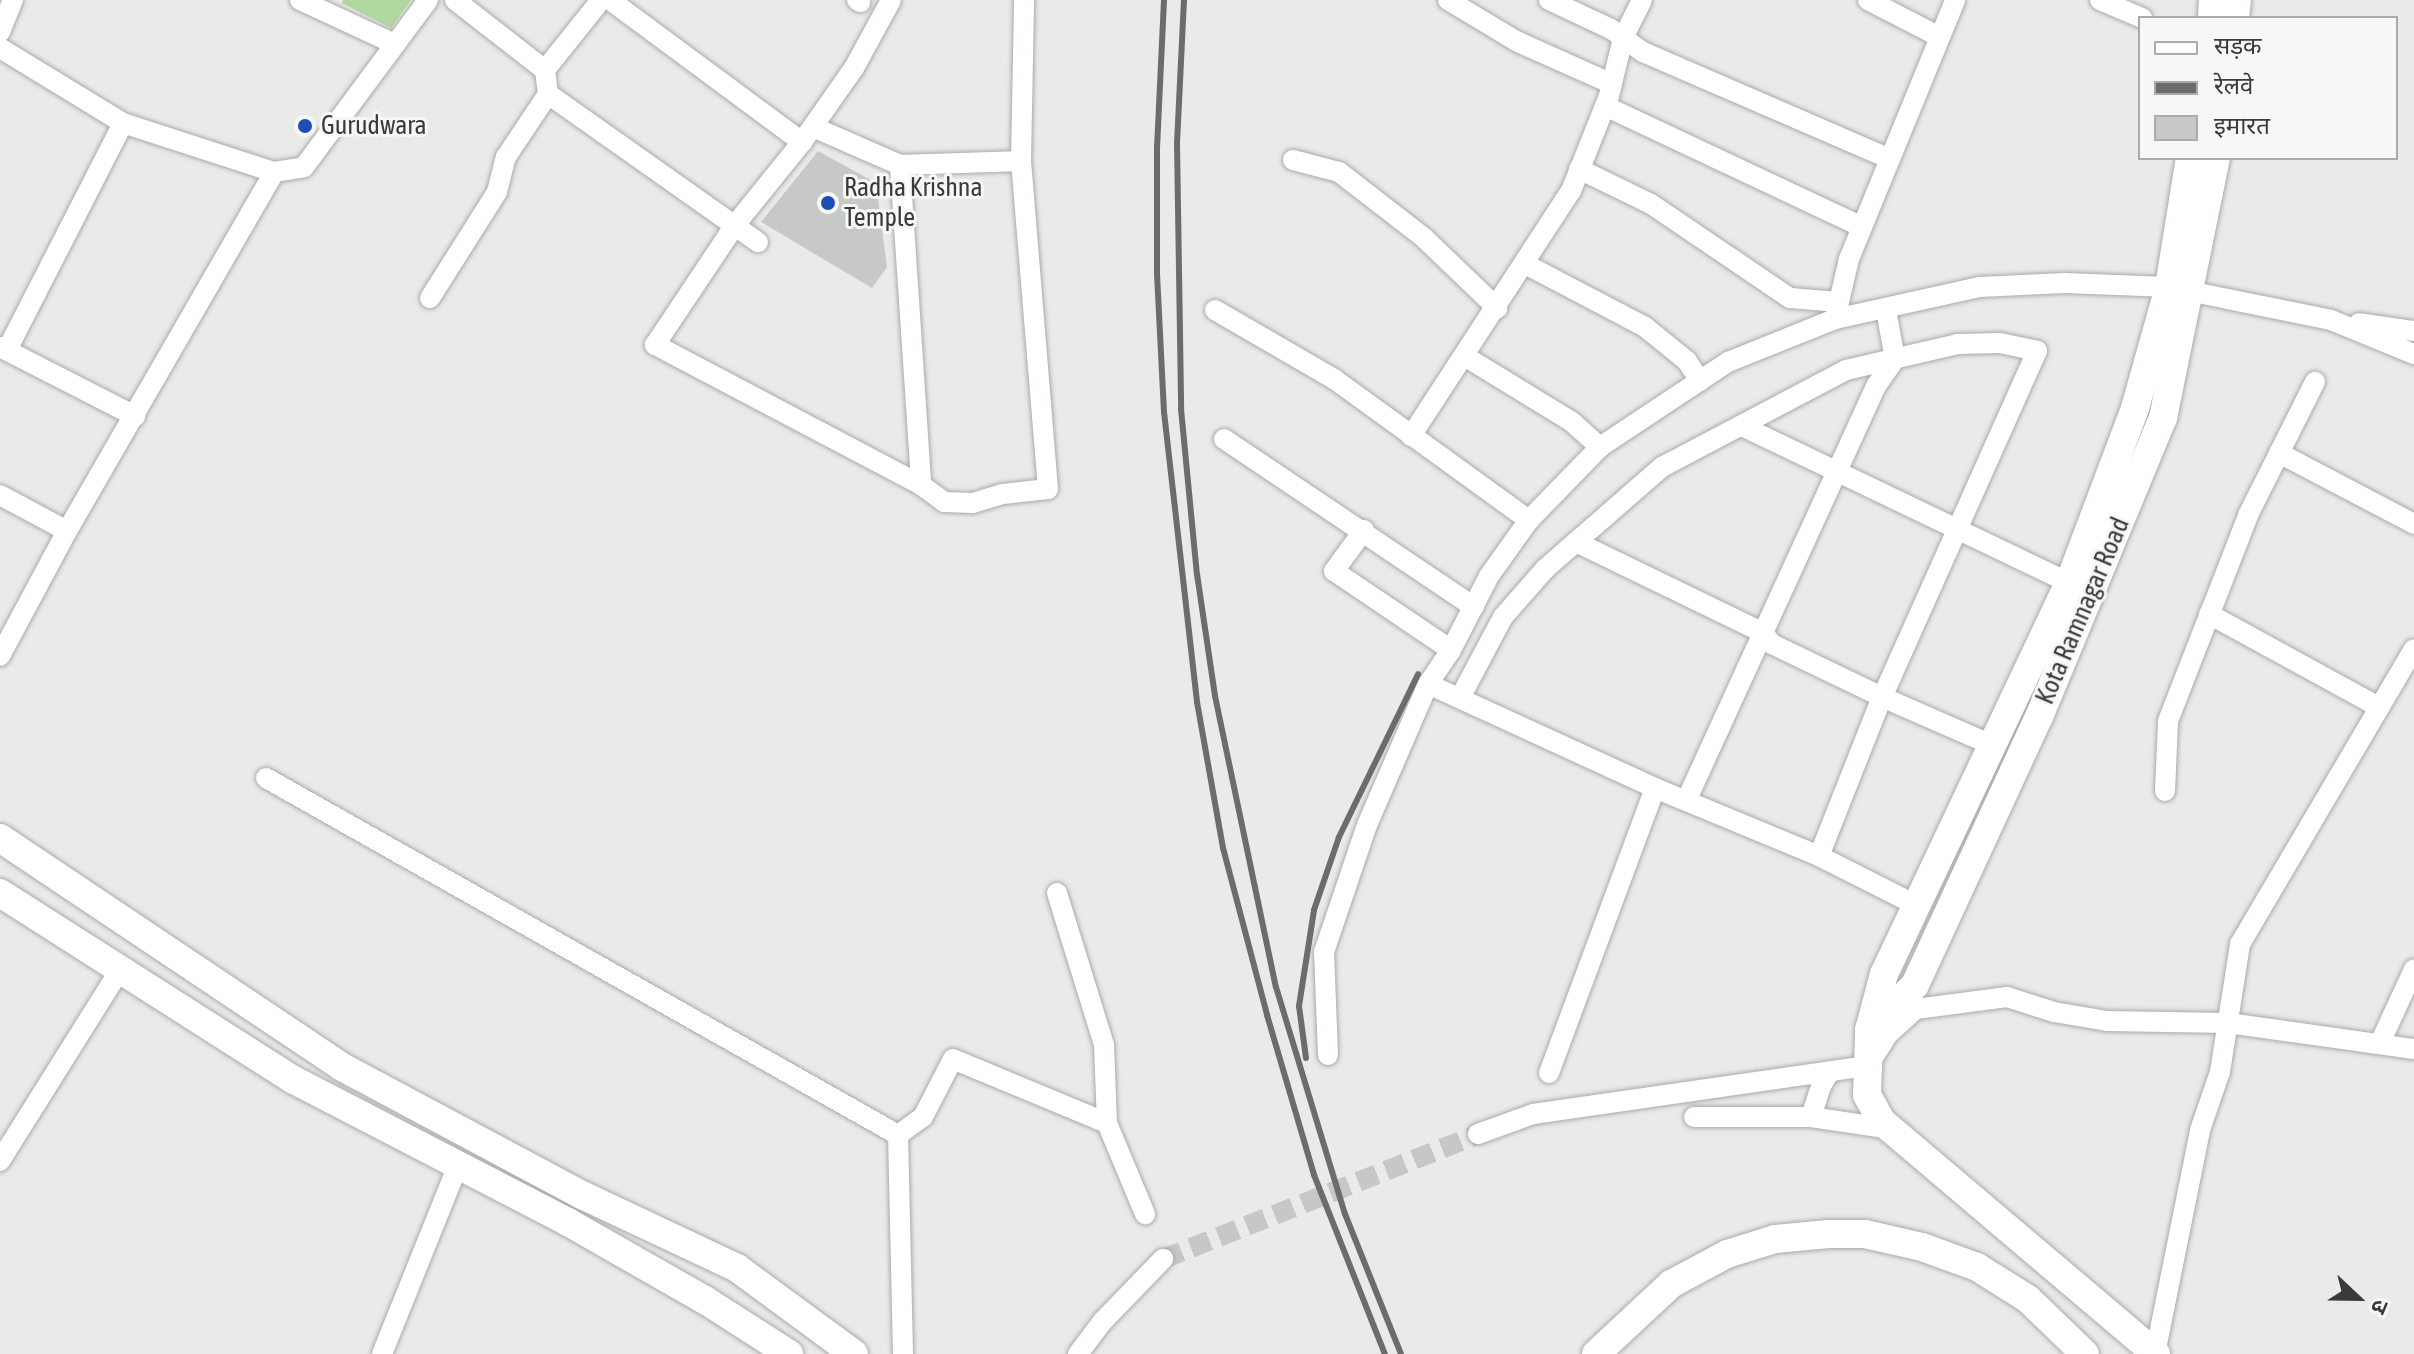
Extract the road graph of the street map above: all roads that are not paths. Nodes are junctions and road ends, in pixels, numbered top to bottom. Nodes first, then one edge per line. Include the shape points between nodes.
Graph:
1 (13, 0) edge
2 (300, 0) edge
3 (428, 0) edge
4 (455, 0) edge
5 (601, 0) edge
6 (610, 0) edge
7 (891, 0) edge
8 (1024, 0) edge
9 (1448, 0) edge
10 (1549, 0) edge
11 (1642, 0) edge
12 (1868, 0) edge
13 (1955, 0) edge
14 (2100, 0) edge
15 (326, 6) edge
16 (2138, 16) edge
17 (0, 32) edge
18 (1940, 37) junction
19 (1623, 38) junction
20 (395, 44) junction
21 (0, 48) edge
22 (545, 70) junction
23 (1612, 84) junction
24 (548, 94) junction
25 (1605, 106) junction
26 (123, 123) junction
27 (808, 134) junction
28 (1890, 159) junction
29 (1293, 160) dead end
30 (2190, 160) edge
31 (2215, 160) edge
32 (1021, 161) junction
33 (900, 165) junction
34 (1579, 169) junction
35 (274, 172) junction
36 (735, 225) junction
37 (1862, 227) junction
38 (758, 242) dead end
39 (1525, 264) junction
40 (2179, 289) junction
41 (430, 298) dead end
42 (1790, 298) junction
43 (1497, 308) junction
44 (1215, 310) dead end
45 (1837, 310) junction
46 (1886, 310) junction
47 (2331, 320) junction
48 (2414, 331) edge
49 (1797, 334) junction
50 (3, 349) edge
51 (2414, 354) edge
52 (1466, 357) junction
53 (1895, 359) junction
54 (1700, 381) junction
55 (2315, 382) dead end
56 (135, 416) junction
57 (1742, 426) junction
58 (1411, 436) junction
59 (1224, 439) dead end
60 (1600, 447) junction
61 (2279, 453) junction
62 (1836, 474) junction
63 (921, 485) junction
64 (0, 495) edge
65 (1529, 520) junction
66 (2414, 524) edge
67 (1958, 529) junction
68 (1364, 530) junction
69 (67, 531) junction
70 (1576, 542) junction
71 (2069, 583) junction
72 (1474, 607) junction
73 (2209, 614) junction
74 (1763, 633) junction
75 (2, 649) edge
76 (2414, 649) edge
77 (1451, 650) junction
78 (1428, 684) junction
79 (1461, 696) junction
80 (1882, 697) junction
81 (2379, 707) junction
82 (1994, 746) junction
83 (266, 778) dead end
84 (1655, 788) junction
85 (2165, 791) dead end
86 (1687, 799) junction
87 (0, 838) edge
88 (1819, 856) junction
89 (0, 893) edge
90 (1057, 893) dead end
91 (1918, 906) junction
92 (2414, 969) edge
93 (120, 970) junction
94 (2228, 1023) junction
95 (1869, 1030) junction
96 (2380, 1043) junction
97 (2414, 1049) edge
98 (1328, 1055) dead end
99 (1868, 1066) junction
100 (1830, 1071) junction
101 (1549, 1073) dead end
102 (1694, 1117) dead end
103 (1811, 1117) junction
104 (1107, 1123) junction
105 (1890, 1129) junction
106 (1478, 1134) tunnel mouth
107 (898, 1135) junction
108 (0, 1161) edge
109 (458, 1165) junction
110 (1145, 1214) dead end
111 (1163, 1259) tunnel mouth
112 (382, 1354) edge
113 (789, 1354) edge
114 (854, 1354) edge
115 (903, 1354) edge
116 (1078, 1354) edge
117 (1596, 1354) edge
118 (2085, 1354) edge
119 (2156, 1354) edge

1 - 17 street
2 - 15 street
3 - 20 street
4 - 22 street
5 - 22 street
6 - 27 street
7 - 27 street via 854,68
8 - 32 street
9 - 23 street via 1516,41
10 - 19 street
11 - 19 street
12 - 18 street
13 - 18 street
14 - 16 street
15 - 20 street
18 - 28 street
19 - 23 street
19 - 28 street via 1643,52
20 - 35 street via 304,167
21 - 26 street
22 - 24 street
23 - 25 street
24 - 36 street
24 - 41 street via 506,157 497,192
25 - 34 street
25 - 37 street
26 - 35 street
26 - 50 street
27 - 33 street
27 - 36 street
28 - 37 street
29 - 43 street via 1339,172 1423,237
30 - 40 street
31 - 40 street, Kota Ramnagar Road
32 - 33 street
32 - 63 street via 1048,489 973,503 944,502
33 - 63 street
34 - 39 street
34 - 42 street via 1651,204
35 - 56 street
36 - 38 street
36 - 63 street via 655,345
37 - 45 street
39 - 43 street
39 - 54 street via 1645,327 1687,361
40 - 46 street via 2065,283 1979,287
40 - 47 street
40 - 71 street
40 - 95 street, Kota Ramnagar Road via 2163,418 2039,717 1915,985
42 - 45 street
42 - 49 street
43 - 52 street
44 - 58 street via 1334,379
45 - 46 street
45 - 49 street
46 - 53 street
47 - 48 street
47 - 51 street
49 - 54 street via 1728,362
50 - 56 street
52 - 58 street
52 - 60 street via 1572,422
53 - 57 street via 1846,370
53 - 62 street via 1876,386
53 - 67 street via 1958,344 2000,343 2037,351
54 - 60 street
55 - 61 street
56 - 69 street
57 - 62 street
57 - 70 street via 1662,467
58 - 65 street
59 - 68 street
60 - 65 street
61 - 66 street
61 - 73 street
62 - 67 street
62 - 74 street
64 - 69 street
65 - 72 street
67 - 71 street
67 - 80 street
68 - 72 street
68 - 77 street via 1334,571
69 - 75 street
70 - 74 street
70 - 79 street via 1503,617
71 - 82 street
72 - 77 street
73 - 81 street
73 - 85 street via 2168,721
74 - 80 street via 1772,644
74 - 86 street
76 - 81 street
77 - 78 street
78 - 79 street
78 - 98 street via 1367,825 1324,952
79 - 84 street
80 - 82 street
80 - 88 street
81 - 94 street via 2240,944
82 - 91 street
83 - 107 street
84 - 86 street
84 - 101 street
86 - 88 street
87 - 114 street via 342,1067 584,1196 737,1268
88 - 91 street
89 - 93 street
90 - 104 street via 1104,1045
91 - 95 street via 1884,974
92 - 96 street
93 - 108 street
93 - 109 street via 294,1080
94 - 96 street
94 - 99 street via 2107,1021 2007,997 1943,1003 1916,1009 1888,1034
94 - 119 street via 2220,1072 2200,1130
95 - 99 street
96 - 97 street
99 - 100 street
99 - 105 street via 1867,1095
100 - 103 street
100 - 106 street via 1533,1114
102 - 103 street
103 - 105 street
104 - 107 street via 953,1059 923,1117
104 - 110 street
105 - 119 street
107 - 115 street
109 - 112 street
109 - 113 street via 705,1300
111 - 116 street
117 - 118 street via 1671,1284 1727,1254 1775,1239 1829,1234 1865,1234 1977,1267 2028,1299

